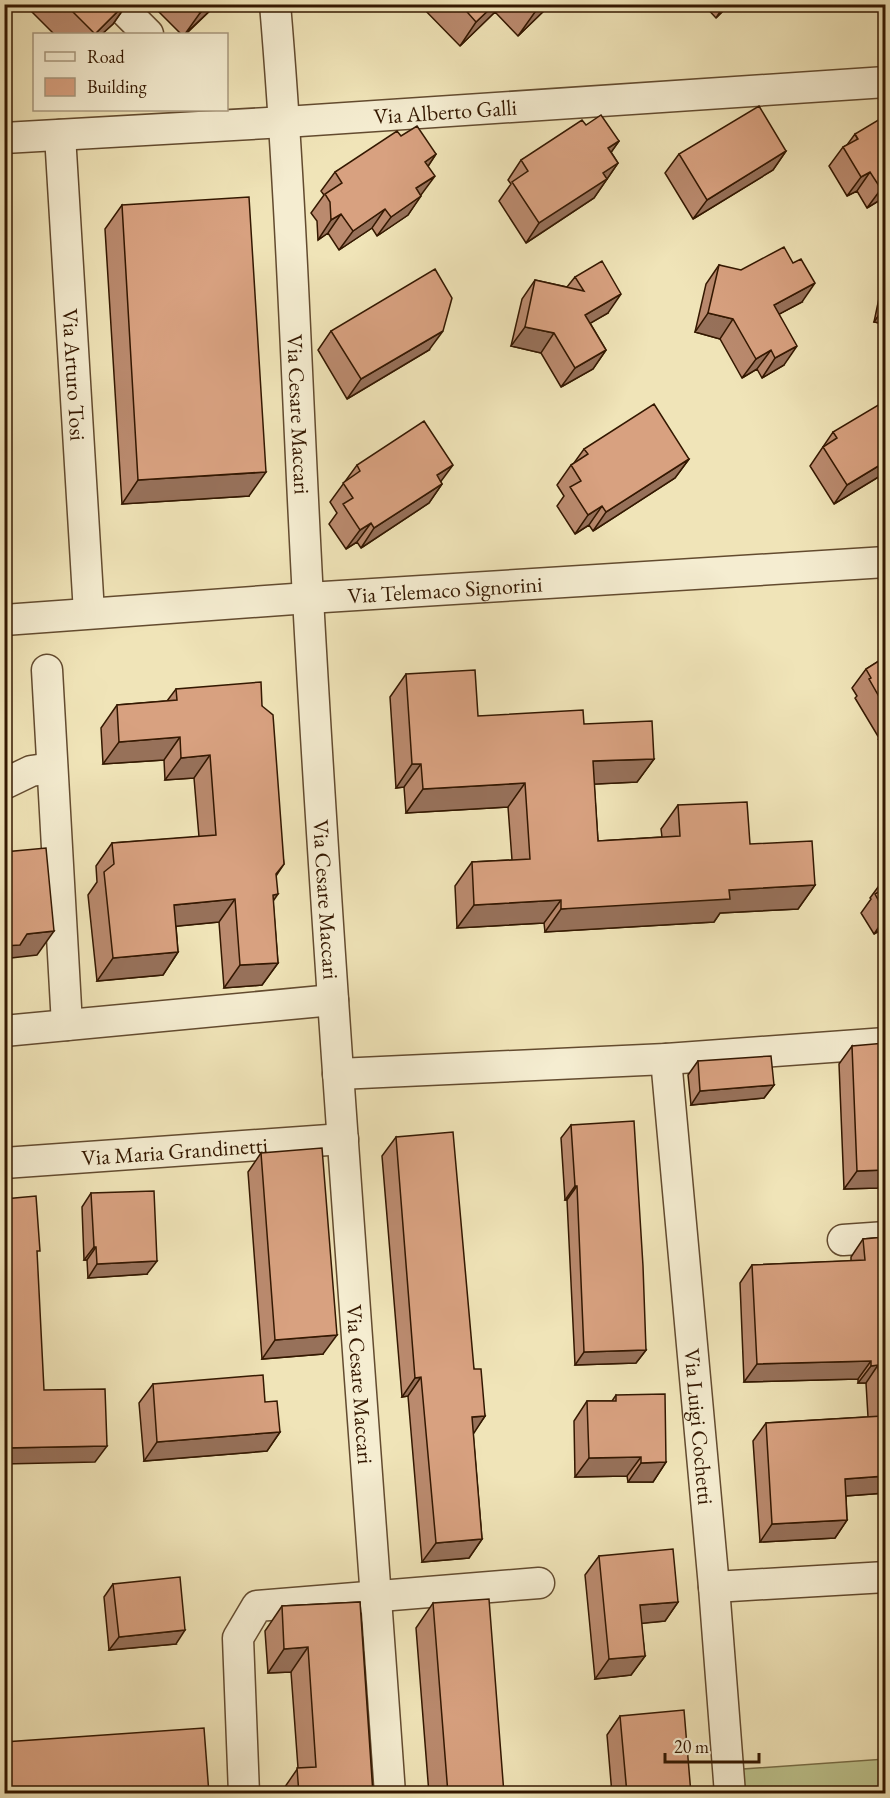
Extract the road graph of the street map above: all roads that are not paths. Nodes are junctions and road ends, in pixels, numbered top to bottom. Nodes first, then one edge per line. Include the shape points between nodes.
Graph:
1 (118, 4) edge
2 (275, 4) edge
3 (147, 33) edge
4 (885, 82) edge
5 (230, 117) edge
6 (285, 122) junction
7 (60, 135) junction
8 (4, 138) edge
9 (885, 562) edge
10 (308, 598) junction
11 (89, 613) junction
12 (4, 620) edge
13 (47, 670) dead end
14 (52, 768) junction
15 (4, 784) edge
16 (333, 1000) junction
17 (67, 1025) junction
18 (4, 1030) edge
19 (885, 1043) edge
20 (666, 1059) junction
21 (338, 1074) junction
22 (343, 1139) junction
23 (4, 1163) edge
24 (885, 1237) edge
25 (843, 1240) dead end
26 (885, 1577) edge
27 (539, 1583) dead end
28 (714, 1587) junction
29 (376, 1597) junction
30 (244, 1794) edge
31 (390, 1794) edge
32 (730, 1794) edge

1 - 3 street
2 - 6 street, Via Cesare Maccari
4 - 6 street, Via Alberto Galli
5 - 6 street, Via Alberto Galli
5 - 7 street, Via Alberto Galli
6 - 10 street, Via Cesare Maccari
7 - 8 street, Via Alberto Galli
7 - 11 street, Via Arturo Tosi
9 - 10 street, Via Telemaco Signorini
10 - 11 street, Via Telemaco Signorini
10 - 16 street, Via Cesare Maccari
11 - 12 street, Via Telemaco Signorini
13 - 14 street
14 - 15 street via 31,771
14 - 17 street
16 - 17 street
16 - 21 street, Via Cesare Maccari
17 - 18 street
19 - 20 street
20 - 21 street
20 - 28 street, Via Luigi Cochetti
21 - 22 street, Via Cesare Maccari
22 - 23 street, Via Maria Grandinetti
22 - 29 street, Via Cesare Maccari
24 - 25 street
26 - 28 street
27 - 29 street
28 - 32 street, Via Luigi Cochetti
29 - 30 street via 257,1606 238,1638
29 - 31 street, Via Cesare Maccari

